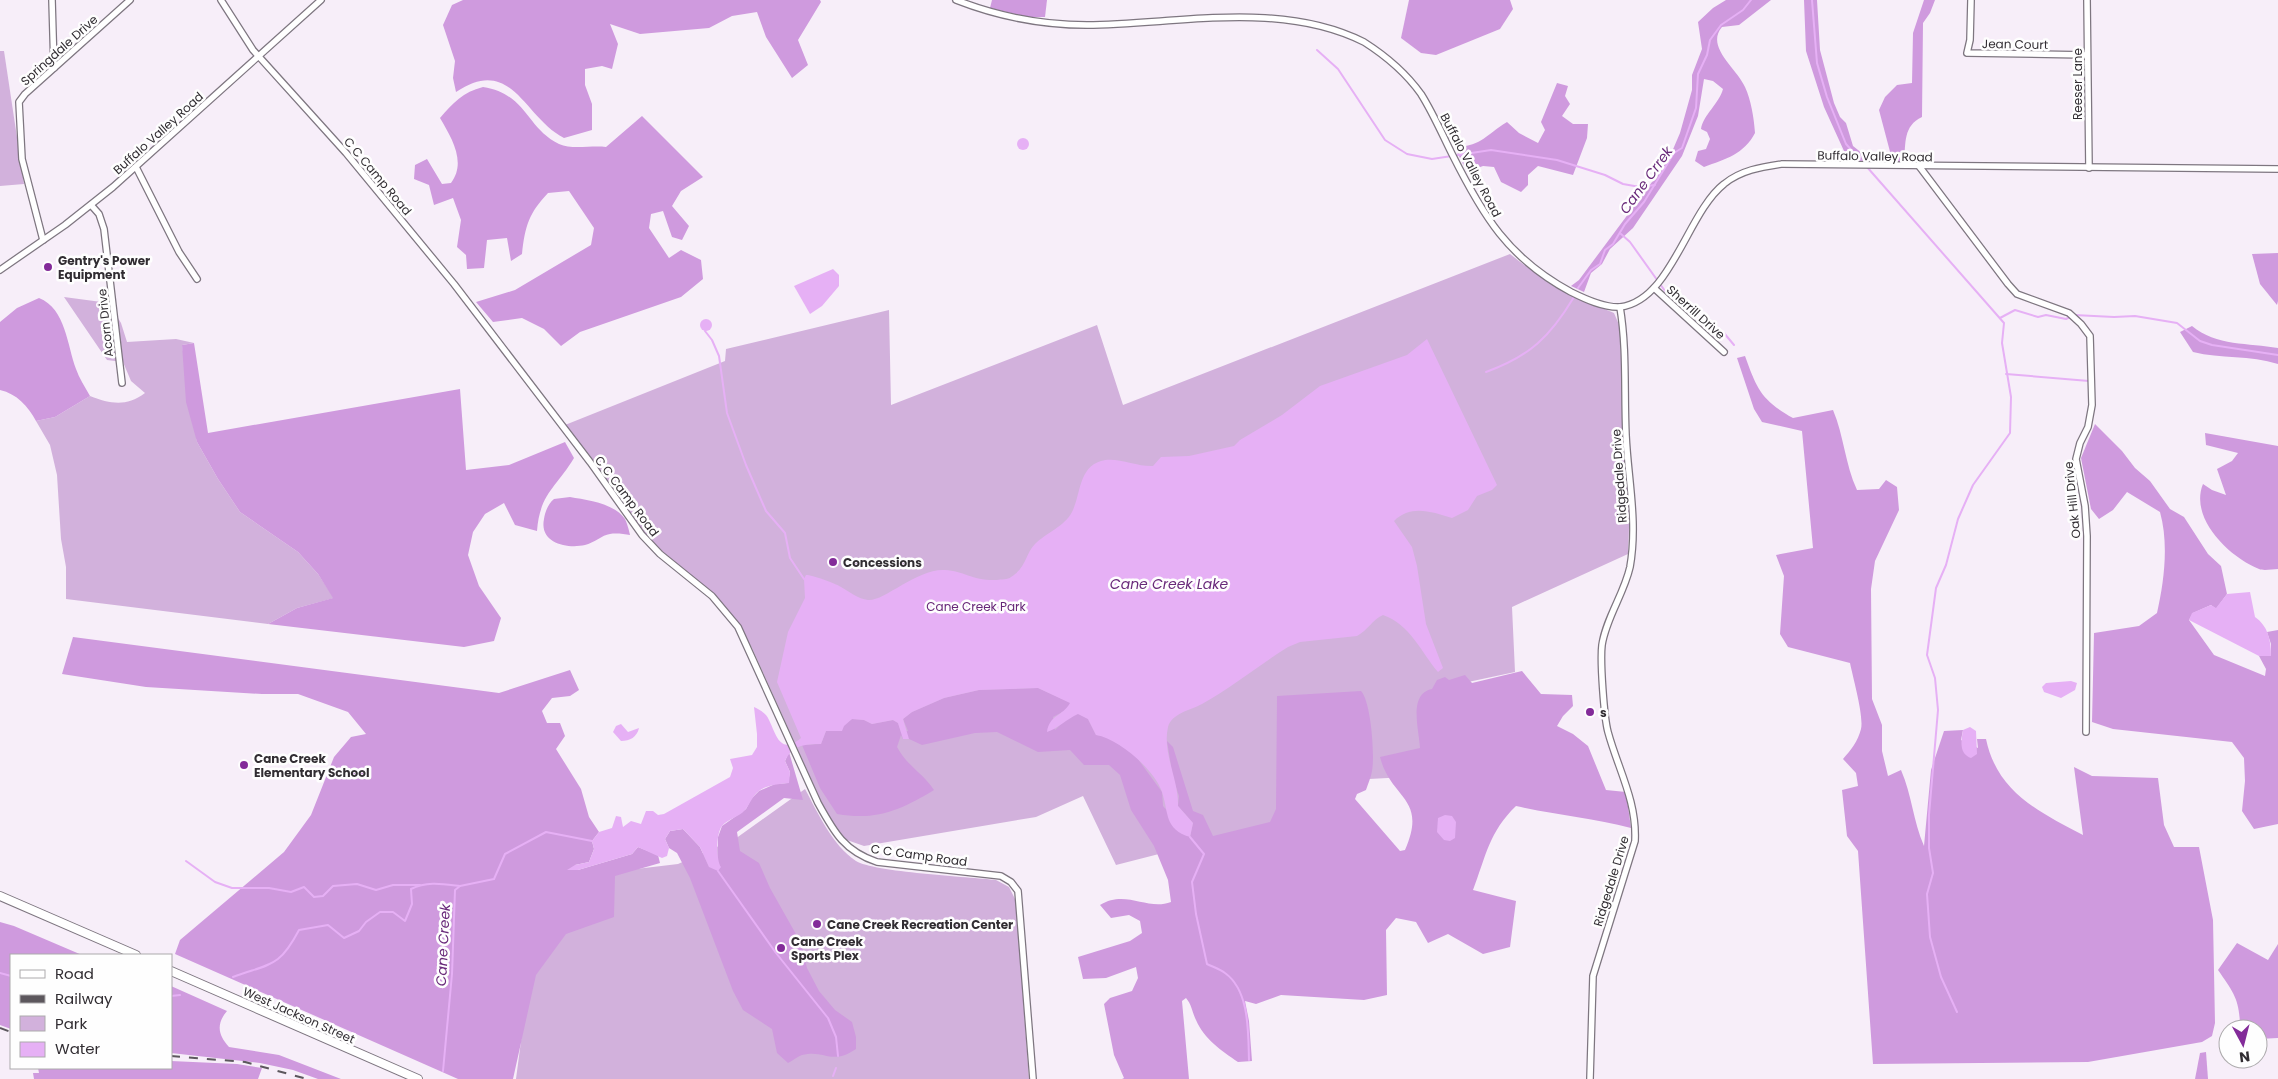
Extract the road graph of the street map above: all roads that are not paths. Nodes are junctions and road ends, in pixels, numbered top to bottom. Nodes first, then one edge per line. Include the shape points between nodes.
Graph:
1 (52, 0) edge
2 (130, 0) edge
3 (221, 0) edge
4 (321, 0) edge
5 (956, 0) edge
6 (1971, 0) edge
7 (2087, 0) edge
8 (1231, 10) dead end
9 (1302, 15) dead end
10 (259, 55) junction
11 (2087, 55) junction
12 (54, 68) junction
13 (1919, 166) junction
14 (136, 167) junction
15 (2089, 168) junction
16 (2278, 169) edge
17 (91, 205) junction
18 (43, 240) junction
19 (0, 270) edge
20 (197, 279) dead end
21 (1654, 288) junction
22 (1620, 307) junction
23 (1724, 352) dead end
24 (122, 383) dead end
25 (2086, 732) dead end
26 (0, 896) edge
27 (134, 954) edge
28 (172, 971) edge
29 (418, 1079) edge
30 (1033, 1079) edge
31 (1590, 1079) edge

1 - 12 street
2 - 12 street, Springdale Drive
3 - 10 street, C C Camp Road via 246,41
4 - 10 street, Buffalo Valley Road
5 - 8 street via 1010,17 1086,25
6 - 11 street, Jean Court via 1967,53
7 - 11 street, Reeser Lane
9 - 22 street, Buffalo Valley Road via 1348,32 1388,59 1406,76 1431,111 1485,213 1503,240 1526,263 1582,297
10 - 14 street, Buffalo Valley Road
10 - 30 street, C C Camp Road via 346,152 454,284 642,535 712,596 738,627 829,822 847,847 859,856 877,862 1002,876 1018,891
11 - 15 street, Reeser Lane
12 - 18 street, Springdale Drive via 25,94 19,102 18,114 25,176
13 - 15 street, Buffalo Valley Road
13 - 21 street, Buffalo Valley Road via 1782,164 1740,174 1724,184 1703,207 1668,270
13 - 25 street, Oak Hill Drive via 2017,294 2069,313 2090,336 2092,406 2076,459 2087,536
14 - 17 street, Buffalo Valley Road
14 - 20 street via 171,238
15 - 16 street, Buffalo Valley Road
17 - 18 street, Buffalo Valley Road
17 - 24 street, Acorn Drive via 99,214 104,229
18 - 19 street, Buffalo Valley Road
21 - 22 street, Buffalo Valley Road
21 - 23 street, Sherrill Drive
22 - 31 street, Ridgedale Drive via 1624,328 1633,544 1629,568 1602,645 1607,730 1632,803 1636,832 1593,976
26 - 27 street
28 - 29 street, West Jackson Street

